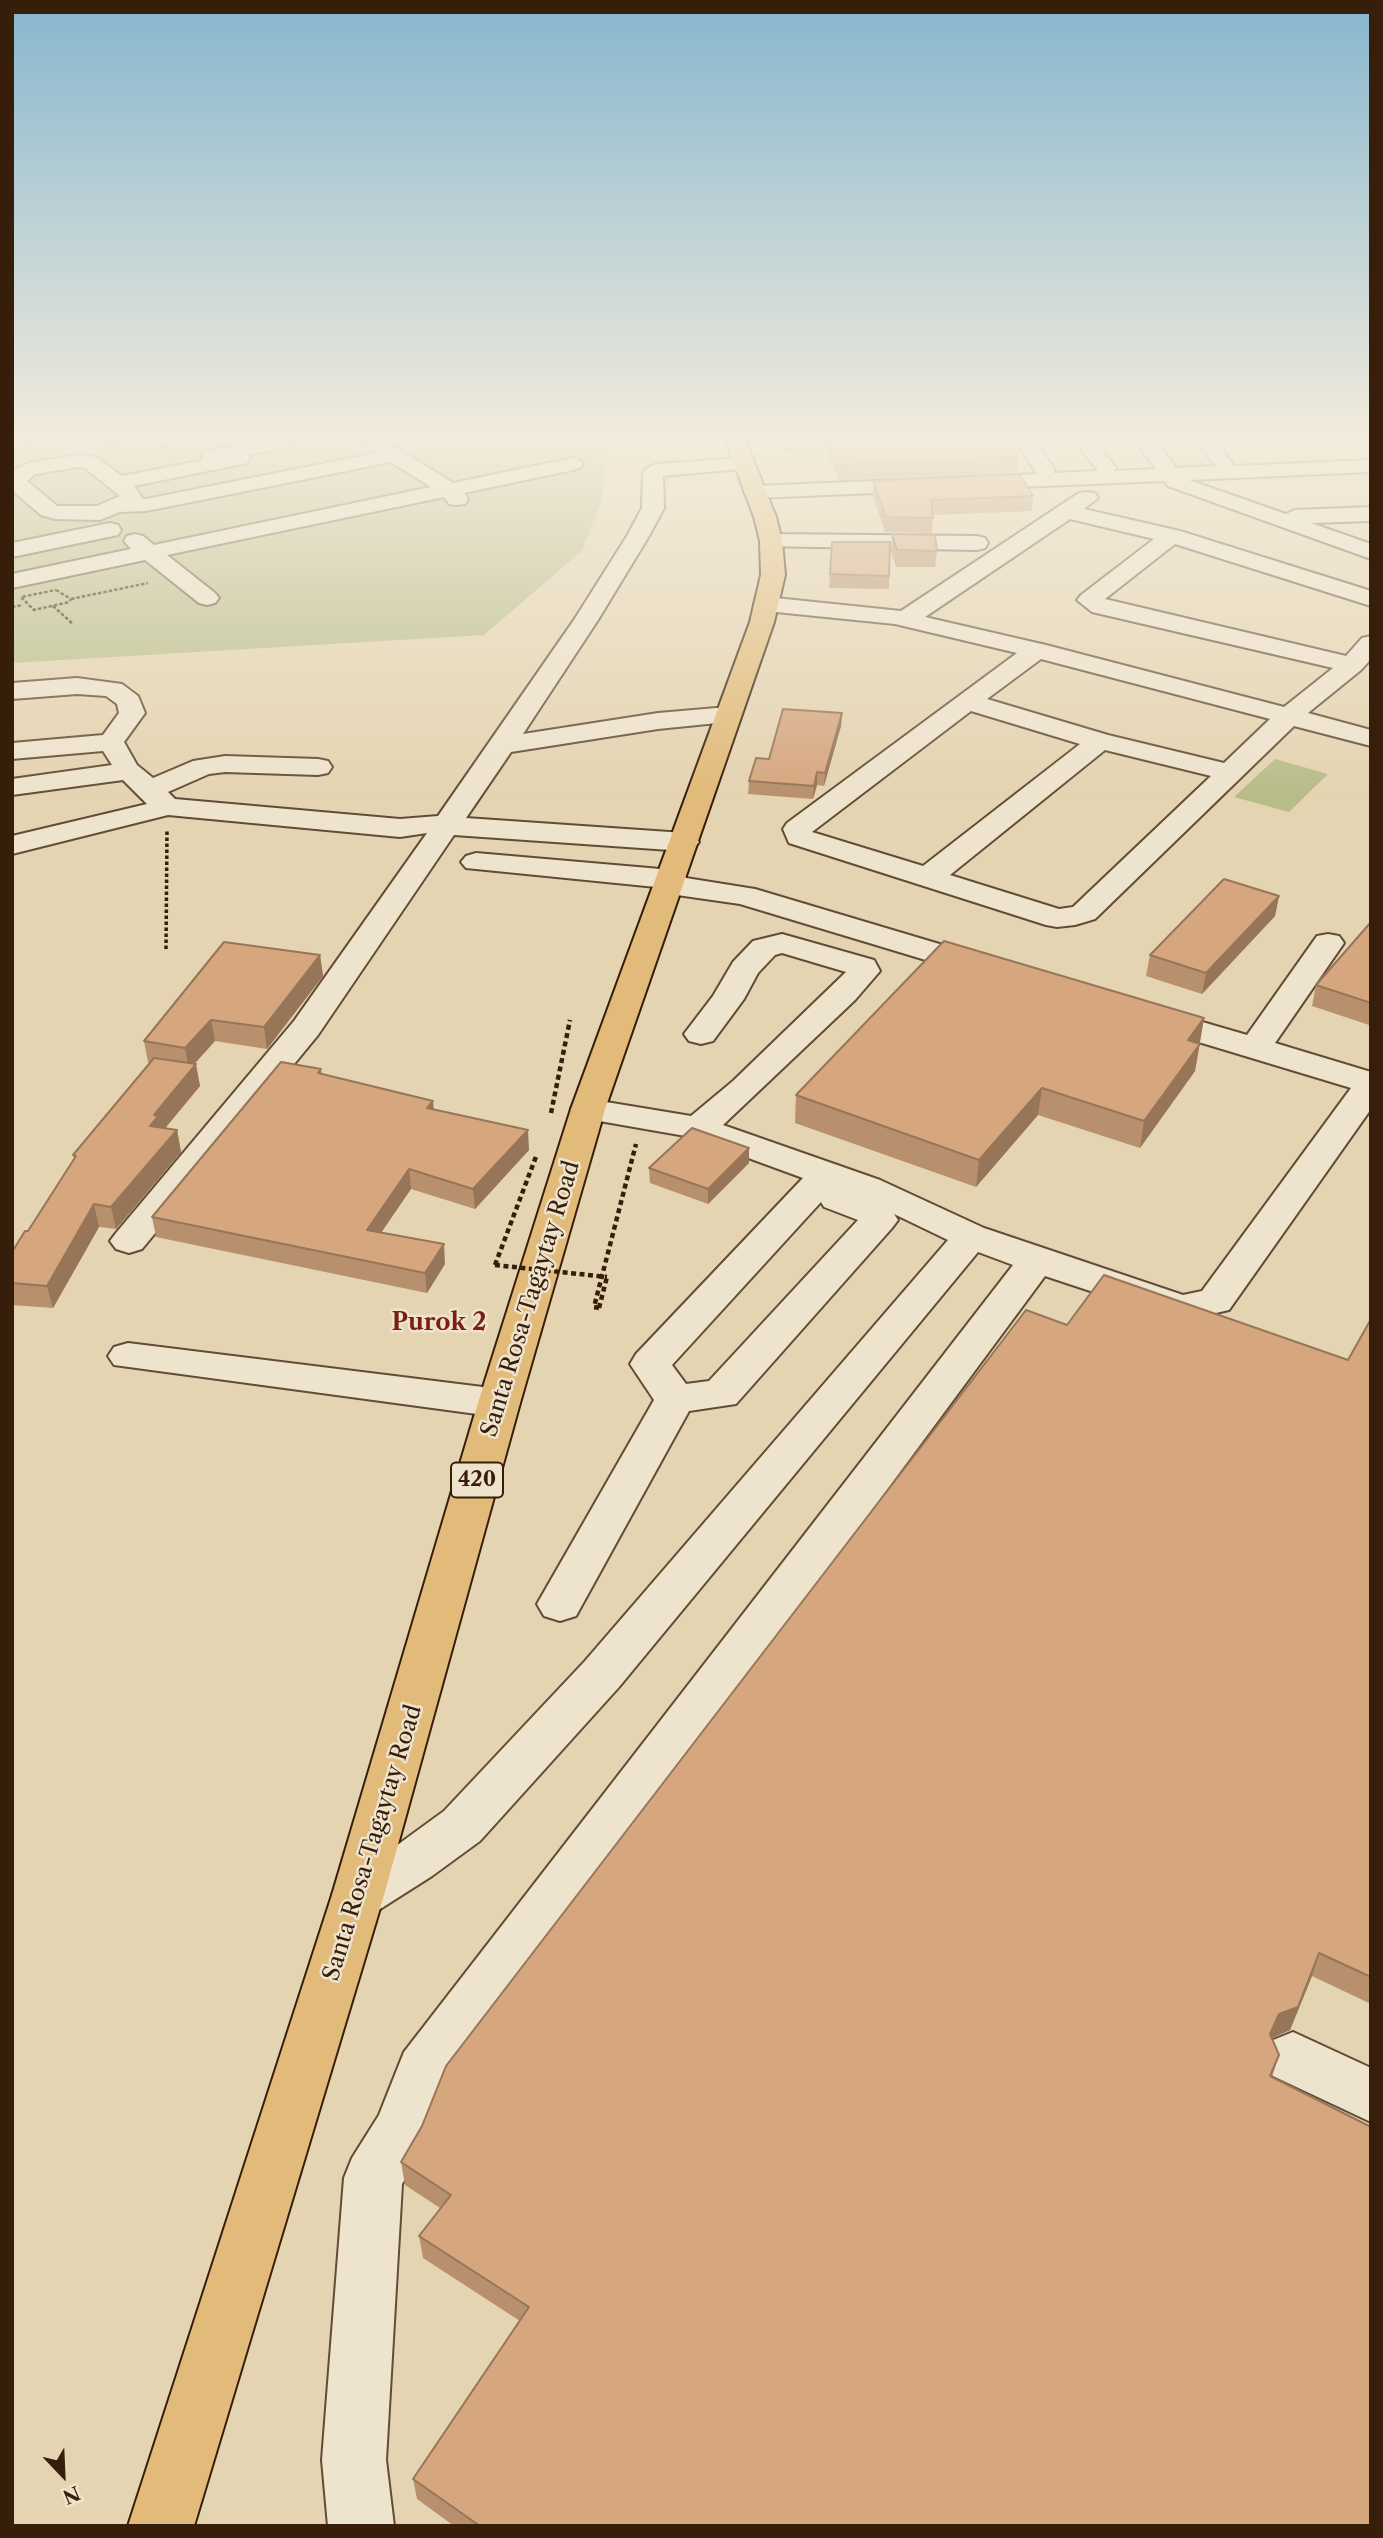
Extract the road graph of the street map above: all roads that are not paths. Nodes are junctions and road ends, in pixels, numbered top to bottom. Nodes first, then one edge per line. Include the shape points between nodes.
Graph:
1 (119, 560) edge
2 (161, 560) edge
3 (222, 560) edge
4 (623, 560) edge
5 (772, 560) edge
6 (988, 560) edge
7 (1140, 560) edge
8 (1249, 560) edge
9 (175, 572) junction
10 (28, 585) edge
11 (207, 598) dead end
12 (1371, 599) edge
13 (765, 608) junction
14 (896, 617) junction
15 (1371, 643) edge
16 (1037, 650) junction
17 (1352, 665) junction
18 (12, 691) edge
19 (968, 702) junction
20 (728, 715) junction
21 (1290, 715) junction
22 (1371, 737) edge
23 (1100, 741) junction
24 (111, 742) junction
25 (502, 745) junction
26 (12, 751) edge
27 (318, 766) dead end
28 (1232, 774) junction
29 (12, 787) edge
30 (149, 789) junction
31 (441, 831) junction
32 (12, 845) edge
33 (477, 862) dead end
34 (677, 865) junction
35 (926, 878) junction
36 (1328, 943) dead end
37 (1006, 974) edge
38 (1124, 1009) edge
39 (701, 1034) dead end
40 (1255, 1048) junction
41 (1371, 1084) edge
42 (569, 1112) junction
43 (698, 1128) junction
44 (820, 1182) junction
45 (971, 1236) junction
46 (129, 1241) dead end
47 (1037, 1260) junction
48 (128, 1356) dead end
49 (675, 1399) junction
50 (499, 1403) junction
51 (560, 1604) dead end
52 (358, 1895) junction
53 (1293, 2058) dead end
54 (1371, 2096) edge
55 (161, 2526) edge
56 (361, 2526) edge

1 - 10 street
2 - 9 street
3 - 9 street
4 - 25 street
5 - 13 main road, Santa Rosa-Tagaytay Road / 420
6 - 14 street
7 - 17 street via 1089,600 1100,607
8 - 12 street
9 - 11 street
13 - 14 street
13 - 20 main road, Santa Rosa-Tagaytay Road / 420
14 - 16 street
15 - 17 street
16 - 19 street
16 - 21 street
17 - 21 street
18 - 24 street via 77,686 113,689 129,701 132,712
19 - 23 street
19 - 35 street via 796,831 799,837
20 - 25 street
20 - 34 main road, Santa Rosa-Tagaytay Road / 420
21 - 22 street
21 - 28 street
23 - 28 street
23 - 35 street
24 - 26 street
24 - 30 street
25 - 31 street
27 - 30 street via 225,764 203,767
28 - 35 street via 1084,913 1057,918
29 - 30 street
30 - 31 street via 400,828 418,836
30 - 32 street
31 - 34 street
31 - 46 street via 306,1028
33 - 34 street
34 - 37 street via 744,895
34 - 42 main road, Santa Rosa-Tagaytay Road / 420
36 - 40 street
38 - 40 street
39 - 43 street via 744,969 764,948 782,943 863,967 844,993
40 - 41 street
41 - 47 street via 1215,1301 1181,1307
42 - 43 street
42 - 50 main road, Santa Rosa-Tagaytay Road / 420
43 - 44 street
44 - 45 street via 867,1188
44 - 49 street via 650,1364
44 - 49 street via 879,1220 721,1394
45 - 47 street
45 - 52 street via 602,1674 462,1826
47 - 56 street via 424,2070 403,2129 373,2178 354,2460
48 - 50 street
49 - 51 street
50 - 52 main road, Santa Rosa-Tagaytay Road / 420
52 - 55 main road, Santa Rosa-Tagaytay Road / 420
53 - 54 street

